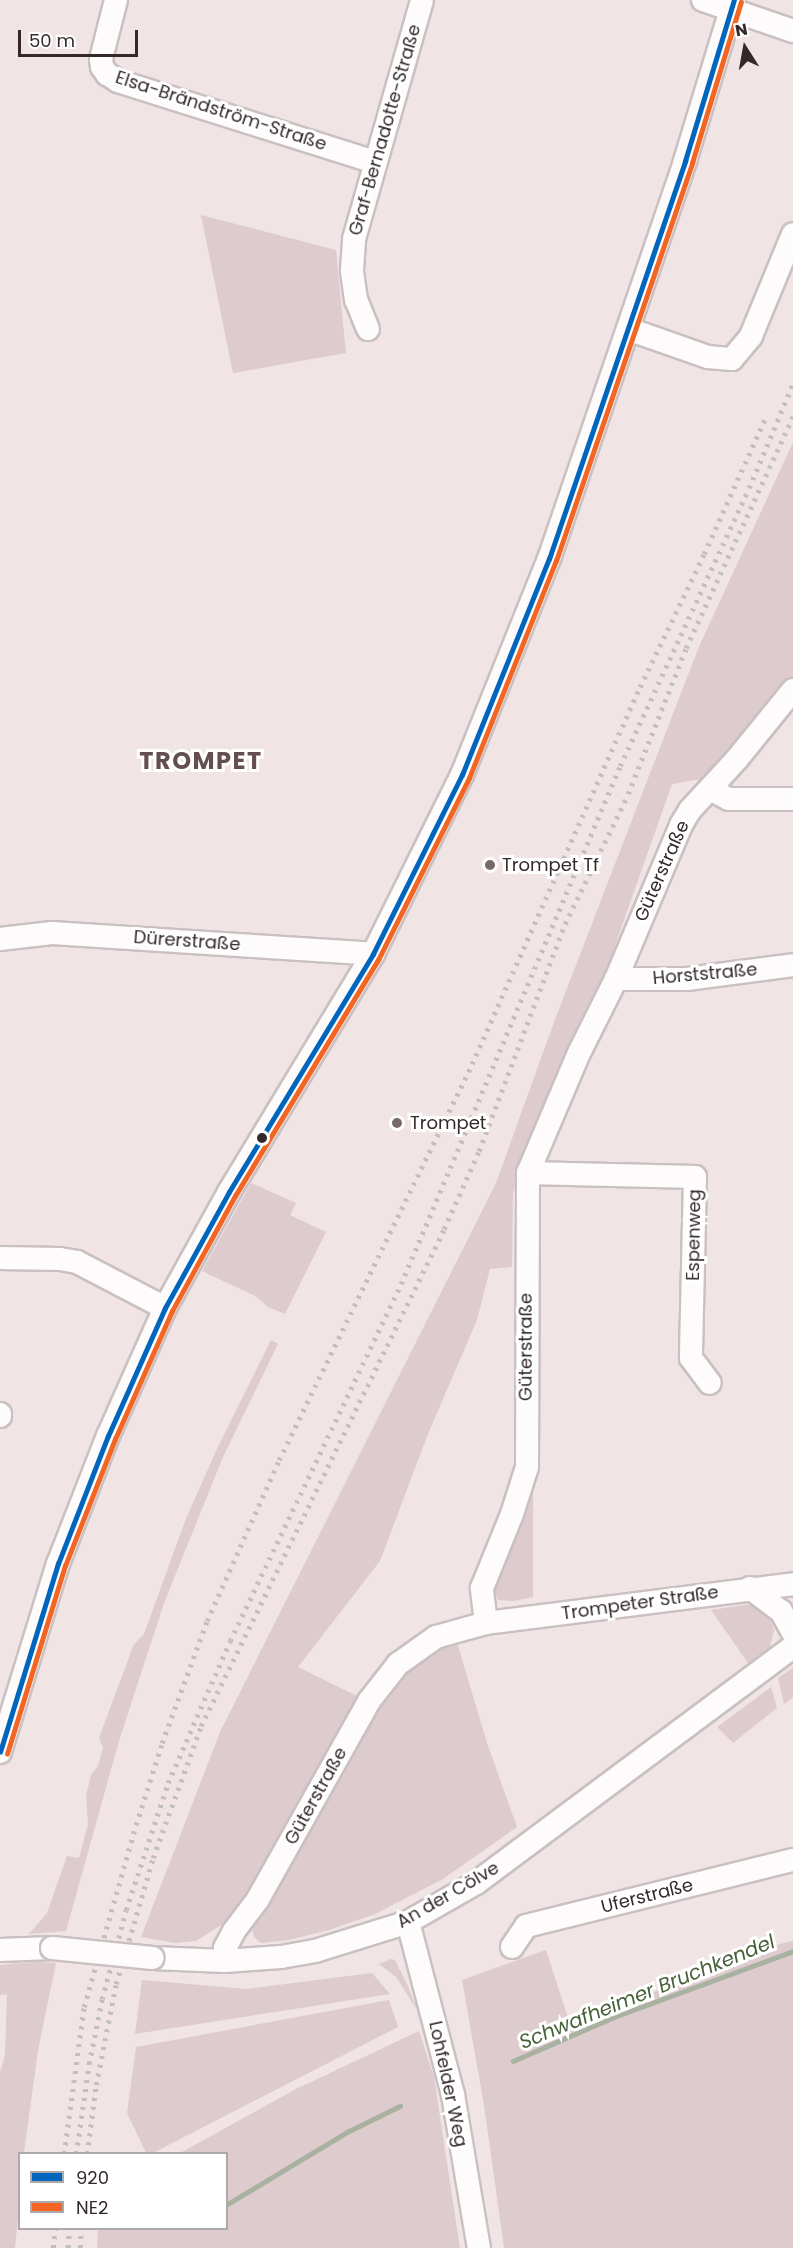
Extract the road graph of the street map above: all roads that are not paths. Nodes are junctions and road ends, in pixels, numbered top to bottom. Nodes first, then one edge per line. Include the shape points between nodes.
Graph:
1 (116, 0) edge
2 (422, 0) edge
3 (703, 0) edge
4 (732, 4) edge
5 (793, 31) edge
6 (375, 162) junction
7 (793, 234) edge
8 (368, 329) dead end
9 (628, 329) junction
10 (793, 690) edge
11 (710, 789) junction
12 (793, 799) edge
13 (0, 939) edge
14 (374, 954) junction
15 (793, 965) edge
16 (616, 979) junction
17 (528, 1173) junction
18 (0, 1258) edge
19 (165, 1308) junction
20 (710, 1383) dead end
21 (793, 1584) edge
22 (750, 1588) junction
23 (486, 1623) junction
24 (793, 1633) edge
25 (793, 1647) edge
26 (0, 1752) edge
27 (793, 1860) edge
28 (408, 1922) junction
29 (512, 1947) dead end
30 (0, 1950) edge
31 (225, 1961) junction
32 (479, 2248) edge

1 - 6 street, Elsa-Brändström-Straße via 101,59 102,68 118,81
2 - 6 street, Graf-Bernadotte-Straße
3 - 4 street
4 - 5 street
4 - 9 street via 685,161
6 - 8 street, Graf-Bernadotte-Straße via 354,239 352,270 356,300
7 - 9 street via 751,336 732,359 708,357
9 - 14 street via 531,608 462,775
10 - 11 street, Güterstraße
11 - 12 street via 729,799
11 - 16 street, Güterstraße via 681,825
13 - 14 street, Dürerstraße via 52,933
14 - 19 street via 229,1192
15 - 16 street, Horststraße via 687,979
16 - 17 street, Güterstraße via 579,1053
17 - 20 street, Espenweg via 695,1177 691,1358
17 - 23 street, Güterstraße via 527,1467 482,1587
18 - 19 street via 77,1262
19 - 26 street via 108,1436 58,1564
21 - 22 street, Trompeter Straße
22 - 23 street, Trompeter Straße
22 - 24 street via 781,1611
23 - 31 street, Güterstraße via 436,1637 398,1664 369,1701 258,1899 234,1931 225,1948
25 - 28 street, An der Cölve via 476,1882
27 - 29 street, Uferstraße via 526,1926
28 - 31 street, An der Cölve via 315,1951
28 - 32 street, Lohfelder Weg via 453,2096
30 - 31 street, An der Cölve, bridge via 52,1948

